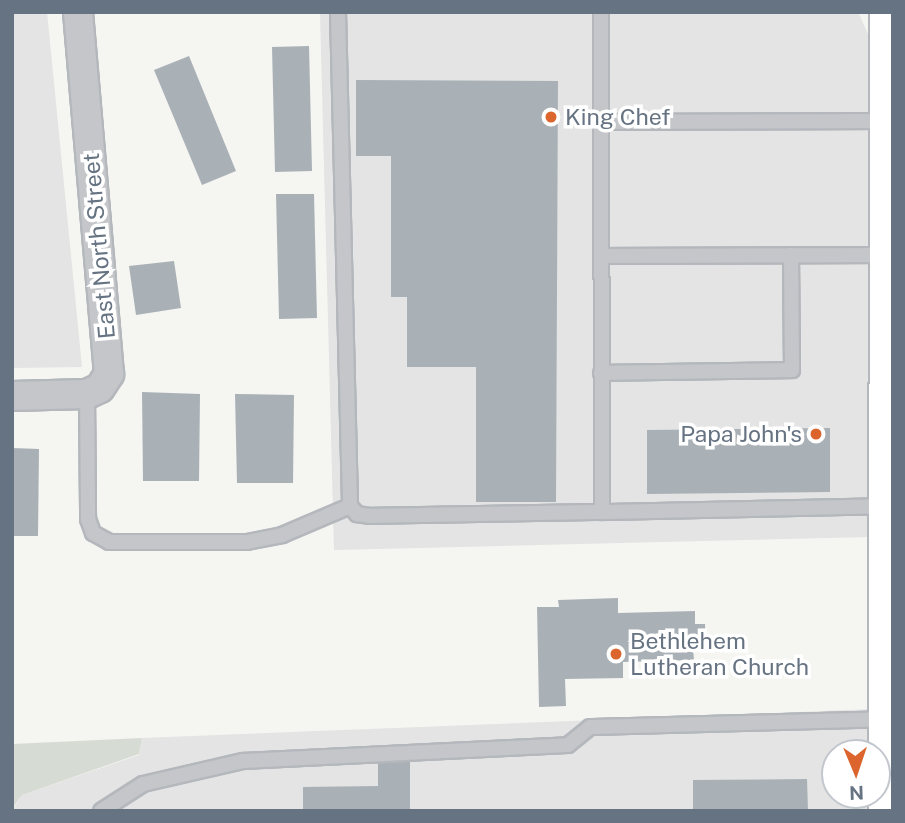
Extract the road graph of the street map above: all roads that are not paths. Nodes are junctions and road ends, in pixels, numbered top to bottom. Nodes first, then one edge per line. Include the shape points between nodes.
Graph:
1 (78, 12) edge
2 (338, 12) edge
3 (601, 12) edge
4 (890, 12) edge
5 (889, 121) junction
6 (601, 122) junction
7 (791, 255) junction
8 (889, 255) junction
9 (601, 256) junction
10 (891, 347) edge
11 (601, 373) junction
12 (87, 394) junction
13 (12, 396) edge
14 (350, 506) junction
15 (888, 506) junction
16 (602, 512) junction
17 (888, 719) junction
18 (889, 739) edge
19 (101, 811) edge

1 - 12 street, East North Street via 109,355 108,374 100,388
2 - 14 lane
3 - 6 lane
4 - 5 main road
5 - 6 lane
5 - 8 main road
6 - 9 lane
7 - 8 lane
7 - 9 lane
7 - 11 lane via 792,370
8 - 10 main road
9 - 11 lane
10 - 15 main road
11 - 16 lane
12 - 13 street
12 - 14 lane via 88,519 93,533 109,542 247,542 282,535
14 - 16 lane via 357,514 369,516
15 - 16 lane
15 - 17 main road
17 - 18 main road
17 - 19 lane via 590,727 568,745 243,761 143,784

